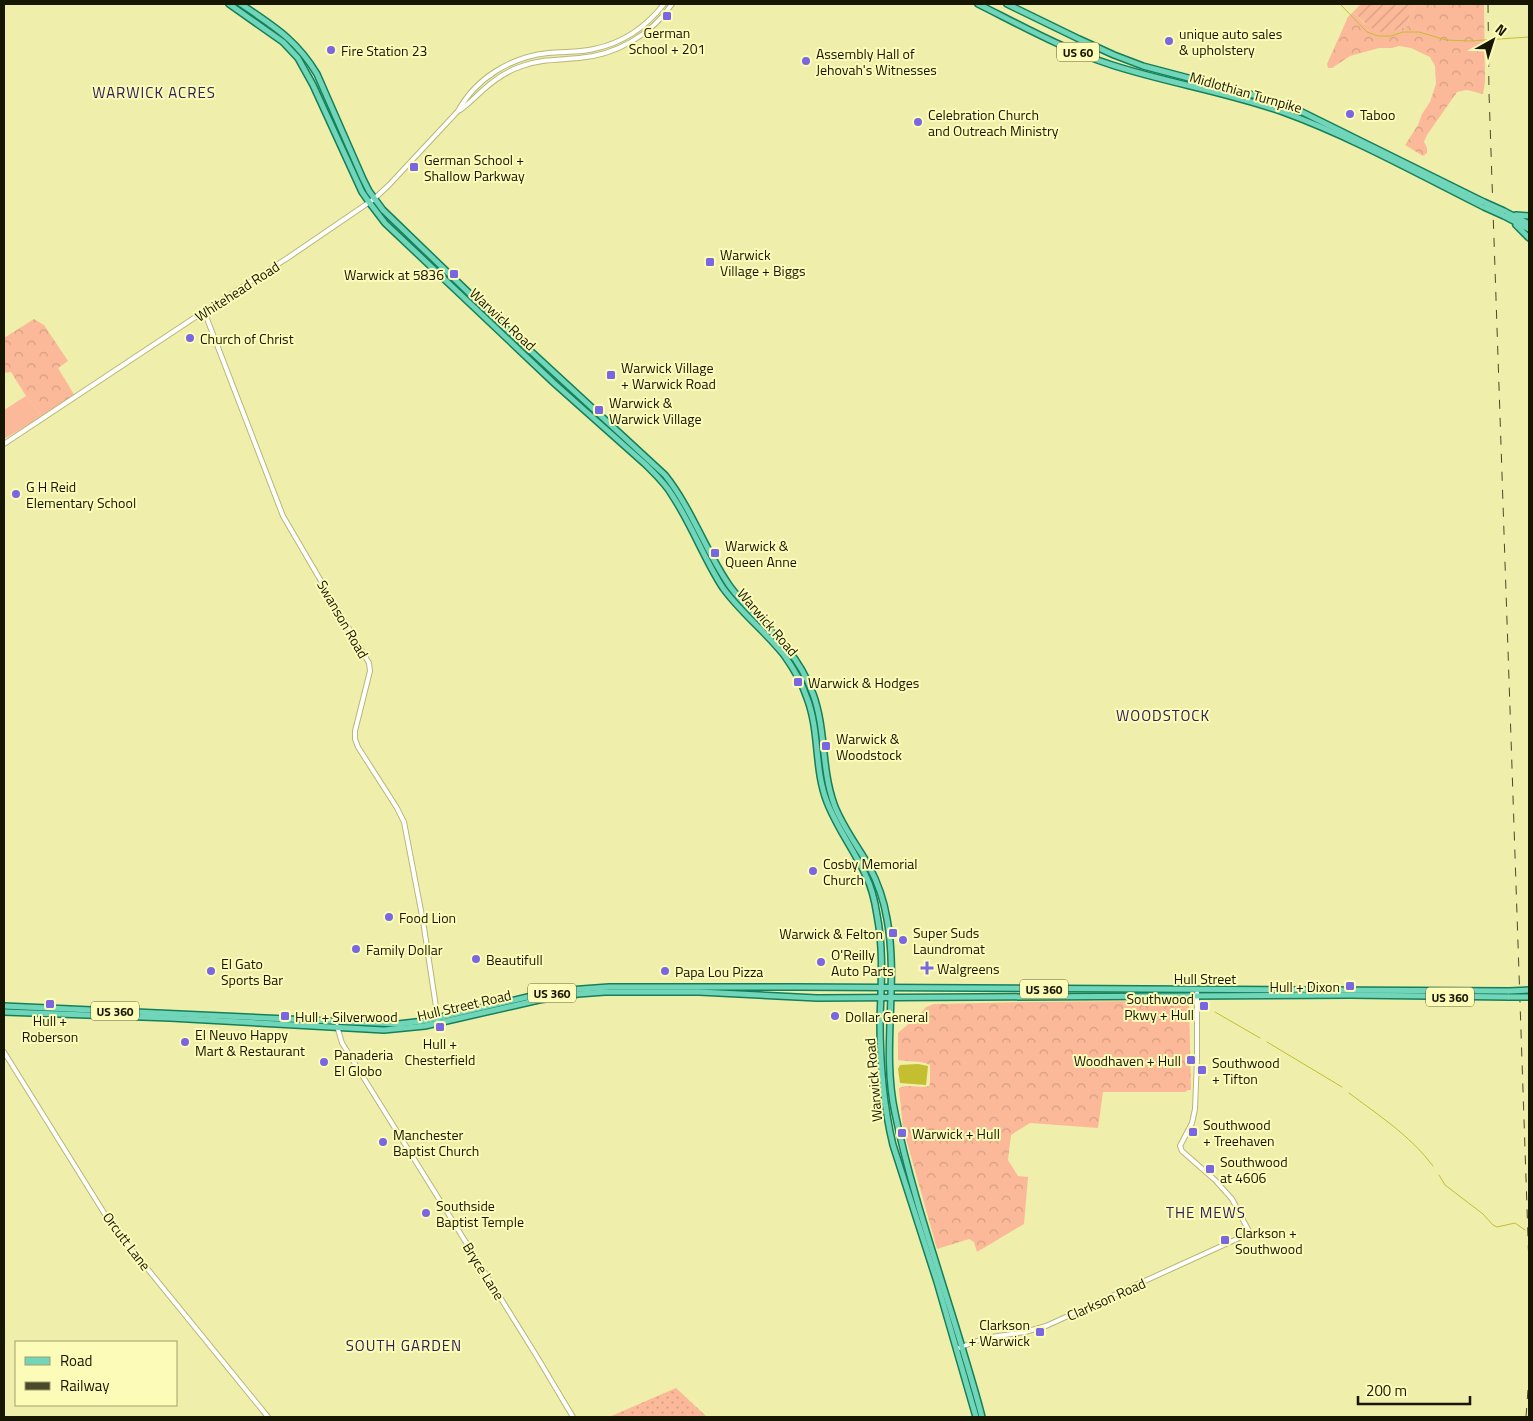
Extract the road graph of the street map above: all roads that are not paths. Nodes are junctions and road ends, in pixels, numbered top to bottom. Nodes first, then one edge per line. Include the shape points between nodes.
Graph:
1 (229, 4) edge
2 (241, 4) edge
3 (664, 4) edge
4 (672, 4) edge
5 (978, 4) edge
6 (1007, 4) edge
7 (458, 111) junction
8 (374, 199) junction
9 (369, 202) junction
10 (1484, 204) junction
11 (1529, 216) edge
12 (1510, 217) junction
13 (1529, 224) edge
14 (1529, 229) edge
15 (1529, 238) edge
16 (204, 311) junction
17 (4, 444) edge
18 (881, 988) junction
19 (891, 988) junction
20 (1196, 989) junction
21 (1529, 990) edge
22 (1197, 996) junction
23 (1529, 997) edge
24 (881, 998) junction
25 (890, 998) junction
26 (989, 998) joint
27 (4, 1006) edge
28 (4, 1012) edge
29 (438, 1020) junction
30 (337, 1024) junction
31 (4, 1052) edge
32 (959, 1348) junction
33 (268, 1417) edge
34 (572, 1417) edge
35 (976, 1417) edge
36 (982, 1417) edge

1 - 9 main road, Warwick Road via 284,42 298,58
2 - 8 main road, Warwick Road via 286,35 308,59
3 - 7 street via 641,27 612,44 586,51 539,54 507,65 479,84
4 - 7 street via 655,24 628,44 598,55 544,60 517,68 494,81
5 - 10 main road, Midlothian Turnpike / US 60 via 1109,64 1249,101 1296,117
6 - 10 main road, Midlothian Turnpike / US 60 via 1066,34 1144,66 1296,109
7 - 8 street, Whitehead Road
8 - 9 street, Whitehead Road
8 - 19 main road, Warwick Road via 399,228 665,475 688,509 722,574 793,656 817,706 826,773 835,806 869,867 883,901 890,938
9 - 16 street, Whitehead Road
9 - 18 main road, Warwick Road via 395,233 664,483 725,590 791,665 804,688 812,714 820,782 826,802 866,876 873,896 881,946
10 - 12 main road, Midlothian Turnpike / US 60, bridge
11 - 12 main road
12 - 13 main road, Midlothian Turnpike / US 60
12 - 14 main road, Midlothian Turnpike / US 60
12 - 15 main road
16 - 17 street, Whitehead Road
16 - 29 street, Swanson Road via 283,516 369,665 355,739 404,822
18 - 19 main road, Hull Street / US 360
18 - 24 main road, Warwick Road
18 - 29 main road, Hull Street Road / US 360 via 593,988 536,995
19 - 20 main road, Hull Street / US 360
19 - 25 main road, Warwick Road
20 - 21 main road, Hull Street / US 360, bridge
20 - 22 street
22 - 23 main road, Hull Street / US 360, bridge
22 - 26 main road, Hull Street / US 360
22 - 32 street, Clarkson Road via 1196,1097 1192,1123 1180,1146 1232,1199 1250,1233 1046,1326 985,1338
24 - 25 main road, Hull Street Road / US 360
24 - 29 main road, Hull Street Road / US 360 via 605,992 539,1000
24 - 32 main road, Warwick Road via 881,1058 887,1122
25 - 26 main road, Hull Street Road / US 360
25 - 32 main road, Warwick Road via 890,1072 895,1112
27 - 30 main road, Hull Street Road / US 360
28 - 30 main road, Hull Street Road / US 360
29 - 30 main road, Hull Street Road / US 360
30 - 34 street, Bryce Lane via 342,1043
31 - 33 street, Orcutt Lane via 111,1224
32 - 35 main road, Warwick Road
32 - 36 main road, Warwick Road

